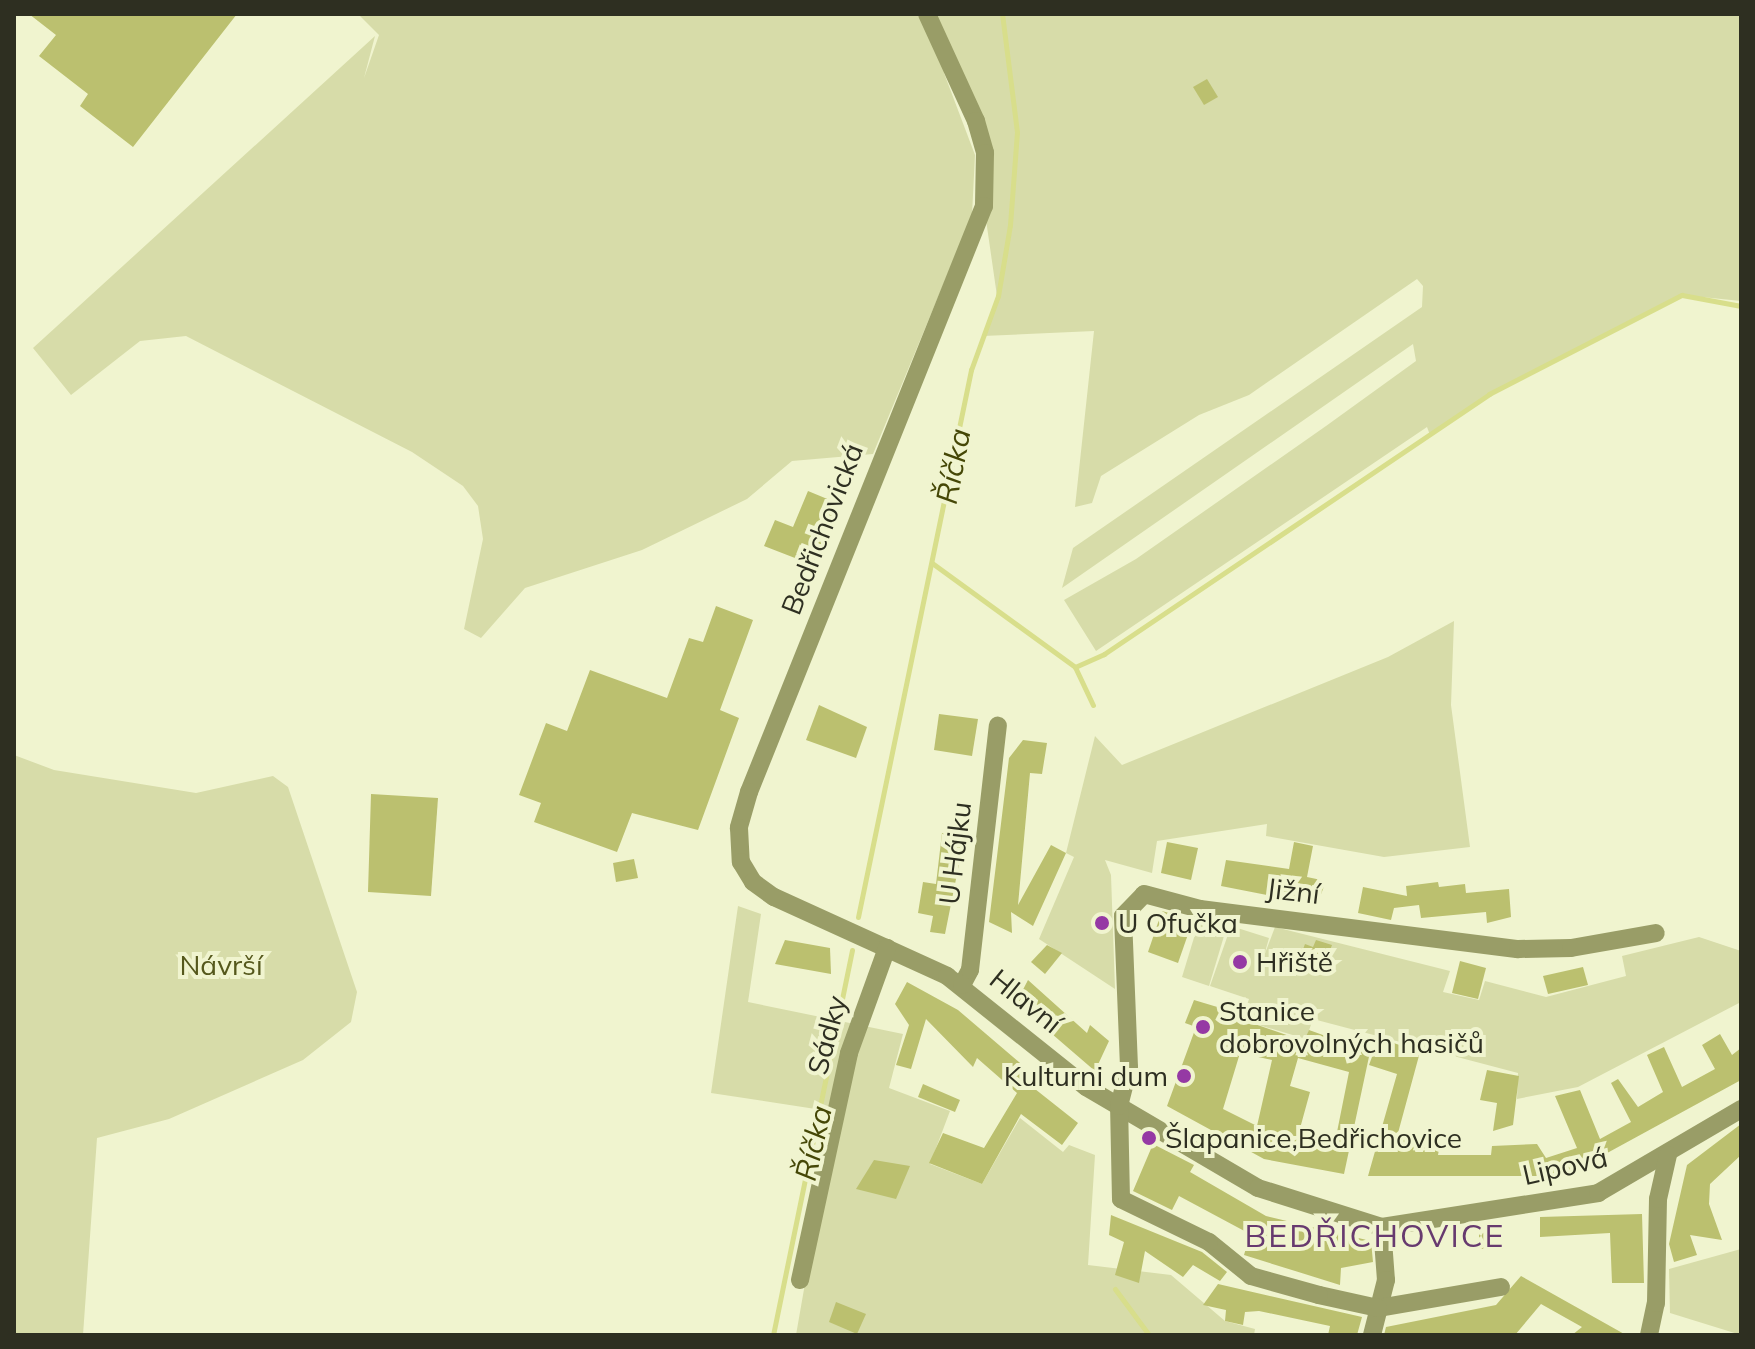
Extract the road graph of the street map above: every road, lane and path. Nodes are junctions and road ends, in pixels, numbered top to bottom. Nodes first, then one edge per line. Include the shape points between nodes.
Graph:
1 (927, 14) edge
2 (998, 726) dead end
3 (749, 876) joint
4 (1656, 933) dead end
5 (887, 948) junction
6 (962, 985) junction
7 (1119, 1106) junction
8 (1741, 1109) edge
9 (1668, 1155) junction
10 (1626, 1181) junction
11 (1658, 1199) junction
12 (1382, 1227) junction
13 (800, 1280) dead end
14 (1501, 1287) dead end
15 (1378, 1308) junction
16 (1372, 1335) edge
17 (1649, 1335) edge

1 - 3 street, Bedřichovická via 976,121 985,153 984,206 749,792 738,840
2 - 6 street, U Hájku via 970,970
3 - 5 street, Hlavní via 774,897
4 - 7 street, Jižní via 1525,950 1200,909 1144,894 1123,916 1129,1067
5 - 6 street, Hlavní
5 - 13 street, Sádky via 849,1053
6 - 7 street, Hlavní via 1086,1087
7 - 12 street, Hlavní via 1258,1188
7 - 15 street via 1121,1199 1209,1242 1251,1276
8 - 9 street, Lipová
9 - 10 street, Lipová
9 - 11 street
10 - 11 street
10 - 12 street, Lipová via 1598,1193
11 - 17 street
12 - 15 street via 1386,1265
14 - 15 street
15 - 16 street

